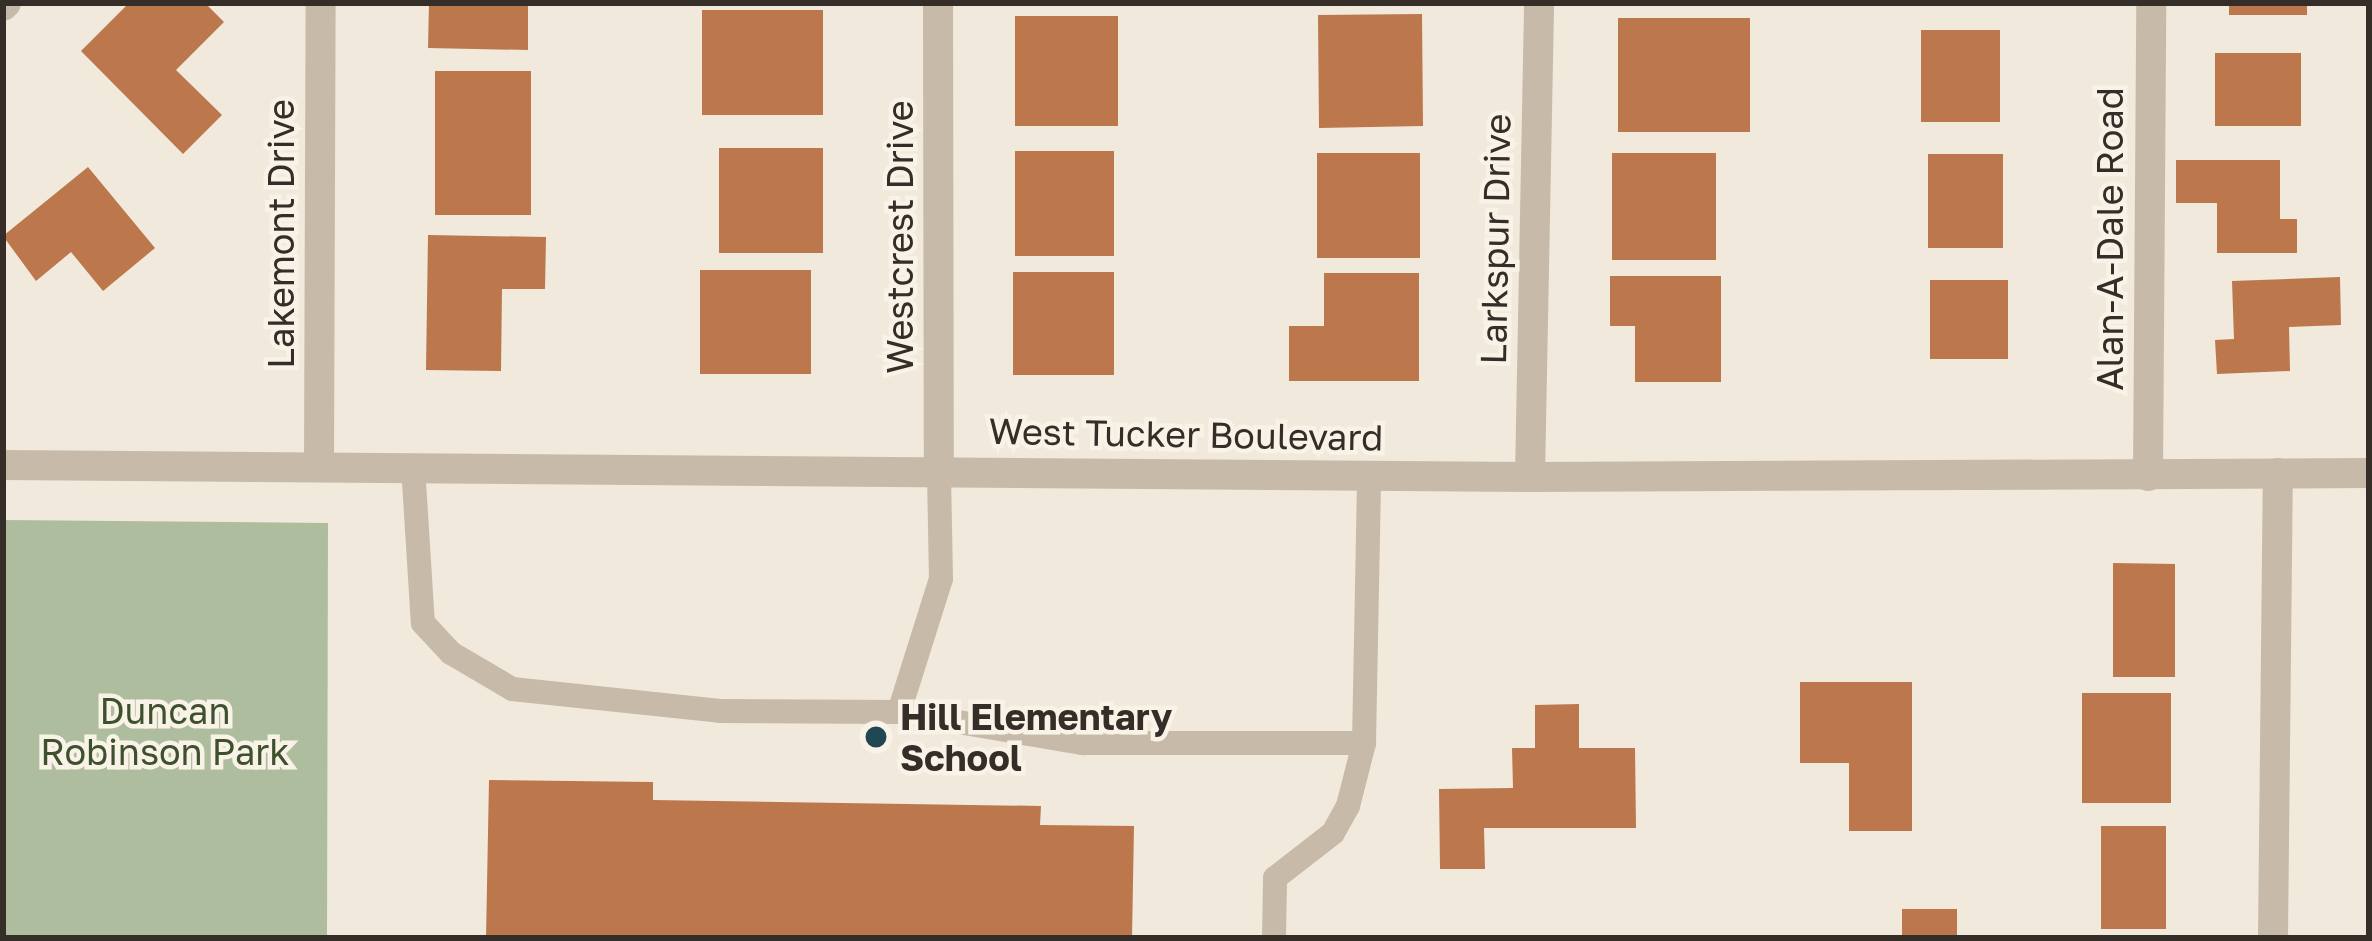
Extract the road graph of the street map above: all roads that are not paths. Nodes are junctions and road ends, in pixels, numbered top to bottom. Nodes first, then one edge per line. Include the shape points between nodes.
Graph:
1 (321, 3) edge
2 (938, 3) edge
3 (1539, 3) edge
4 (2151, 3) edge
5 (3, 465) edge
6 (319, 465) junction
7 (413, 466) junction
8 (939, 471) junction
9 (2278, 473) junction
10 (2369, 473) edge
11 (1369, 475) junction
12 (2148, 476) junction
13 (1530, 477) junction
14 (899, 712) junction
15 (1364, 743) junction
16 (1274, 938) edge
17 (2273, 938) edge

1 - 6 street, Lakemont Drive
2 - 8 street, Westcrest Drive
3 - 13 street, Larkspur Drive
4 - 12 street, Alan-A-Dale Road
5 - 6 street, West Tucker Boulevard
6 - 7 street, West Tucker Boulevard
7 - 8 street, West Tucker Boulevard
7 - 14 lane via 423,622 451,653 512,689 720,712
8 - 11 street, West Tucker Boulevard
8 - 14 lane via 940,579
9 - 10 street, West Tucker Boulevard
9 - 12 street, West Tucker Boulevard
9 - 17 street
11 - 13 street, West Tucker Boulevard
11 - 15 lane
12 - 13 street, West Tucker Boulevard
14 - 15 lane via 1083,743
15 - 16 lane via 1333,833 1275,878

